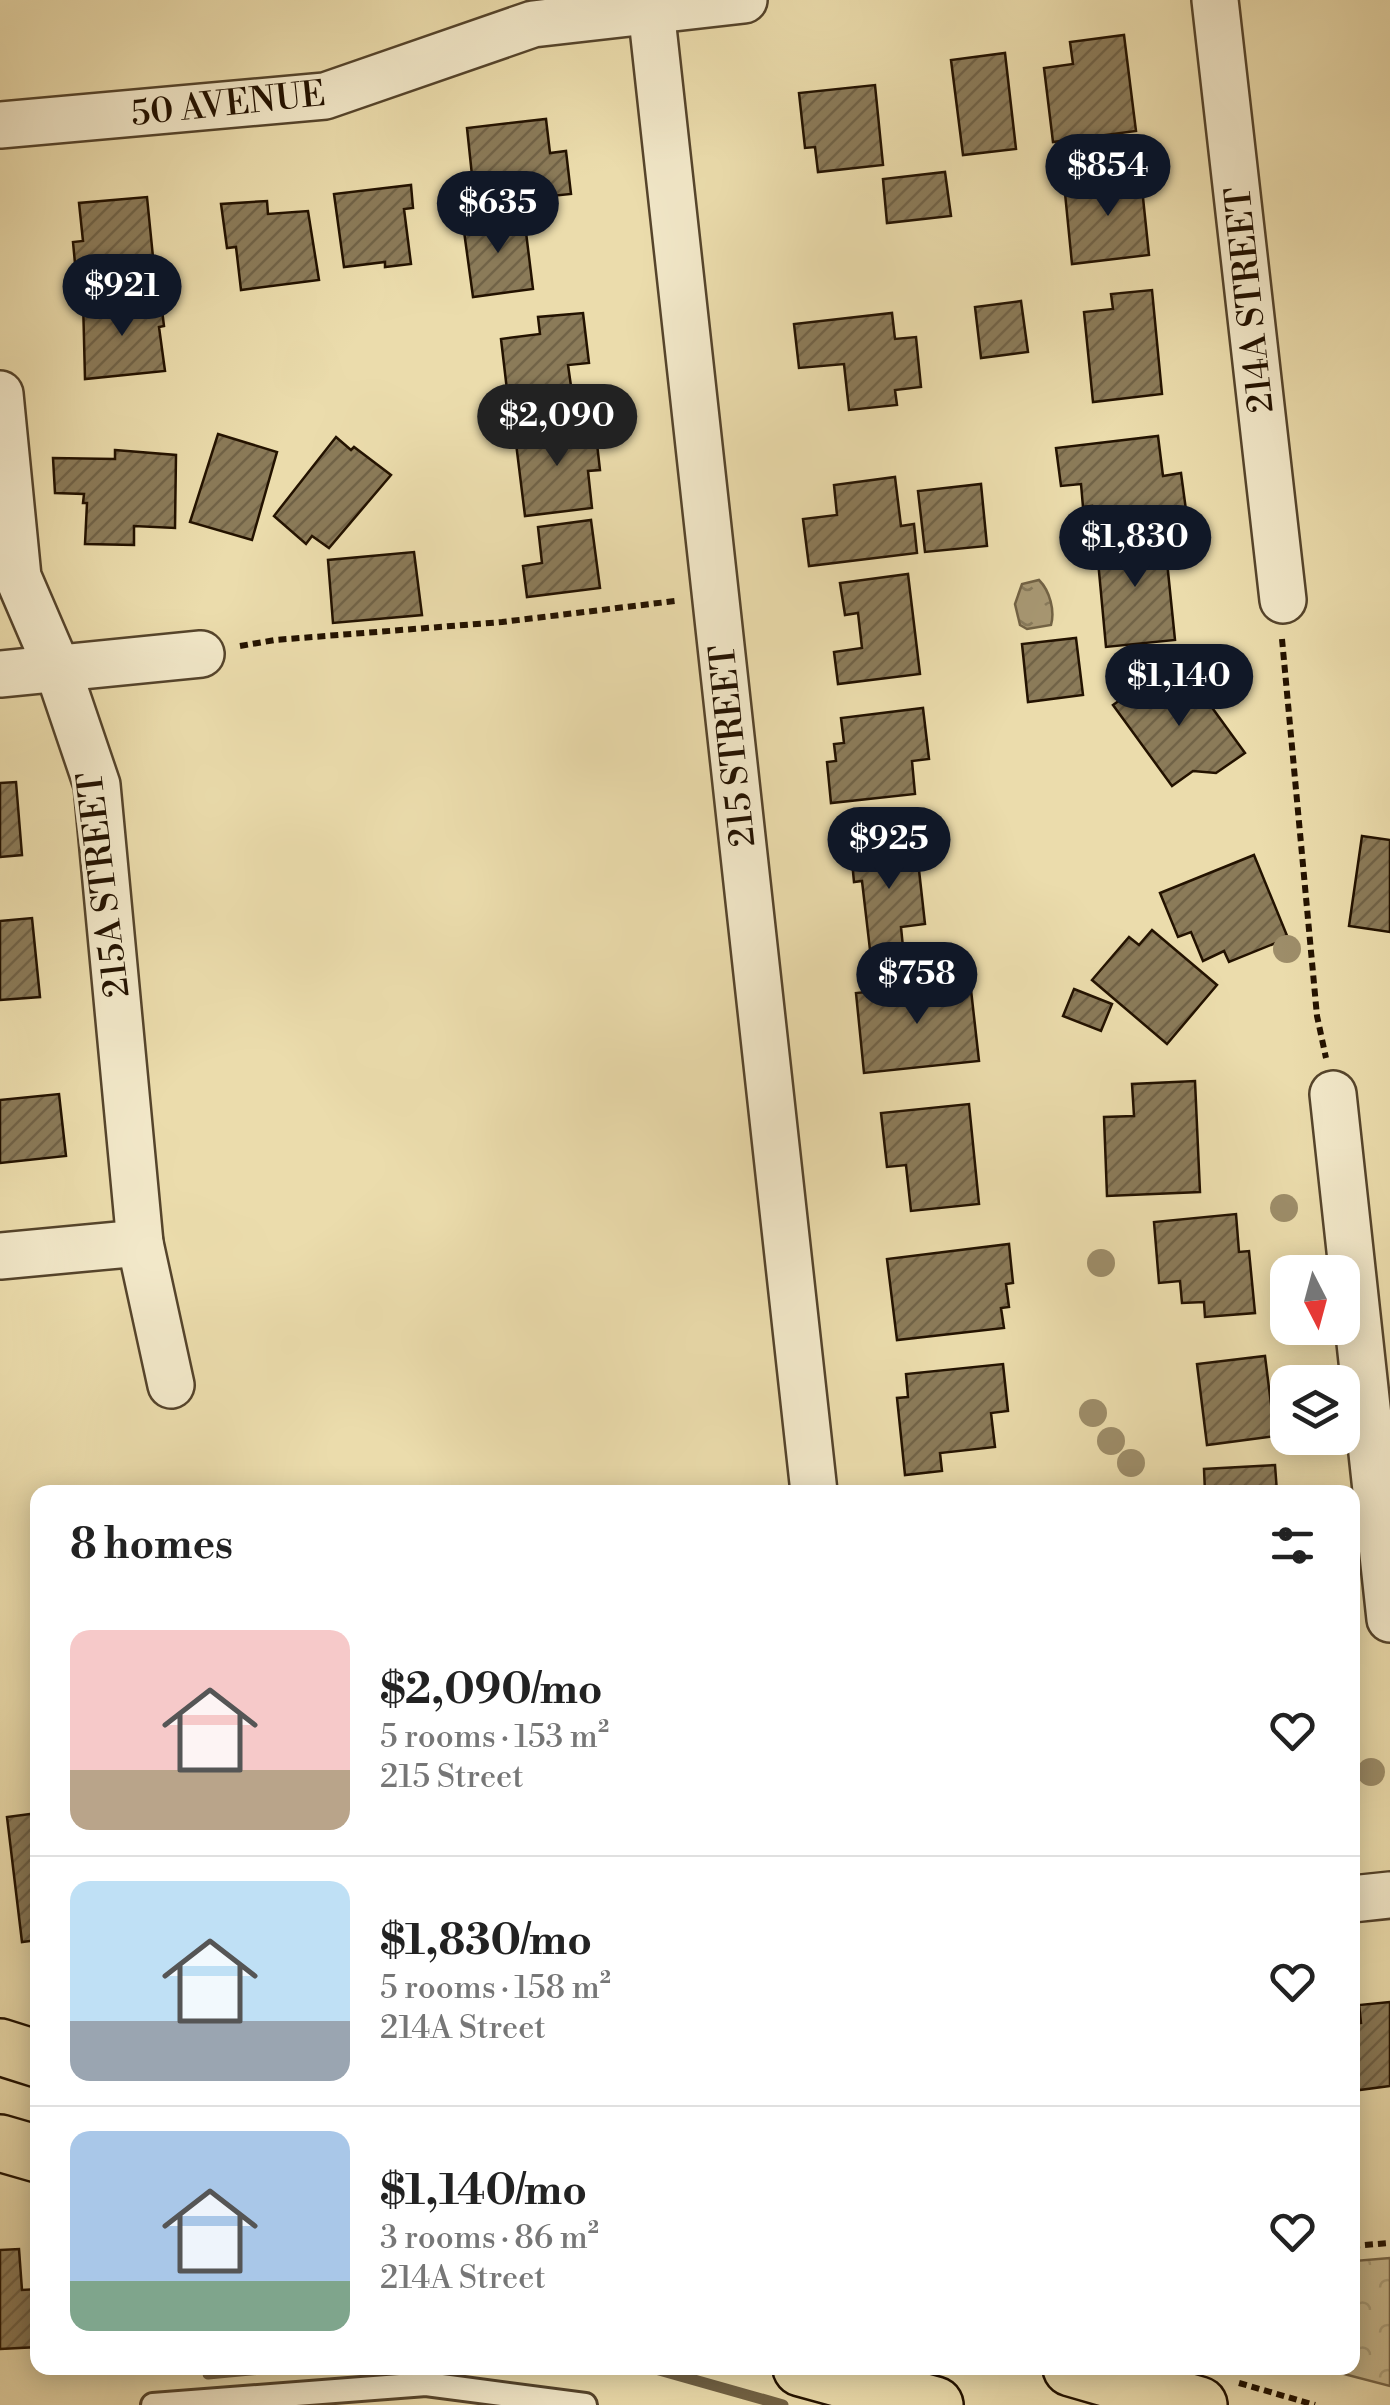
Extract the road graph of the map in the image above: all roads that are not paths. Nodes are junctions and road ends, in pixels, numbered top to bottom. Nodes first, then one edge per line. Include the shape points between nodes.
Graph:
1 (744, 0) edge
2 (1215, 0) edge
3 (651, 6) edge
4 (0, 125) edge
5 (0, 394) edge
6 (1282, 600) road end
7 (201, 654) road end
8 (58, 670) junction
9 (0, 674) edge
10 (1333, 1094) road end
11 (140, 1243) junction
12 (0, 1256) edge
13 (171, 1385) dead end
14 (813, 1485) edge
15 (1390, 1619) edge
16 (1390, 1895) edge
17 (1360, 1898) edge
18 (0, 2048) edge
19 (30, 2057) edge
20 (0, 2143) edge
21 (30, 2152) edge
22 (826, 2375) edge
23 (1112, 2375) edge
24 (1213, 2392) edge
25 (152, 2405) edge
26 (584, 2405) edge
27 (935, 2405) edge

1 - 3 street, 50 AVENUE
2 - 6 street, 214A STREET
3 - 4 street, 50 AVENUE via 533,24 325,96
3 - 14 street, 215 STREET
5 - 8 street, 215A STREET via 18,577
7 - 8 street
8 - 9 street
8 - 11 street, 215A STREET via 97,784
10 - 15 street
11 - 12 street
11 - 13 street, 215A STREET
16 - 17 street
18 - 19 main road
20 - 21 main road
22 - 27 main road
23 - 24 main road
25 - 26 lane via 426,2384

